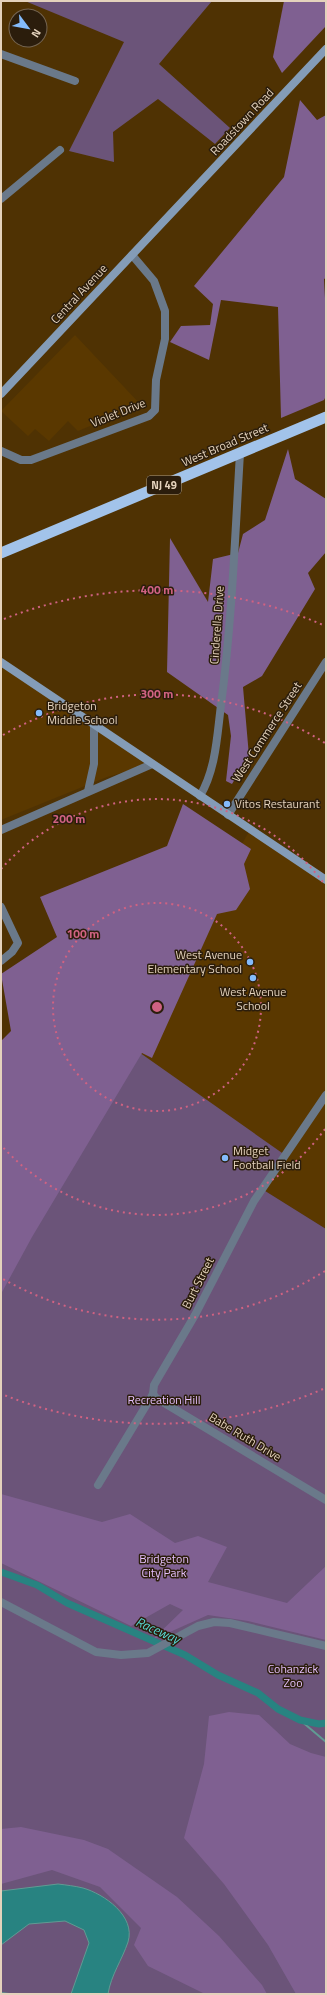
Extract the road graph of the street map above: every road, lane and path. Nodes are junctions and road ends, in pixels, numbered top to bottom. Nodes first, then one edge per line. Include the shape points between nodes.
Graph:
1 (326, 49) edge
2 (1, 54) edge
3 (75, 81) dead end
4 (60, 150) dead end
5 (1, 198) edge
6 (175, 210) joint
7 (132, 255) junction
8 (1, 394) edge
9 (326, 417) edge
10 (1, 451) edge
11 (240, 453) junction
12 (1, 553) edge
13 (1, 662) edge
14 (326, 662) edge
15 (94, 726) junction
16 (152, 764) junction
17 (88, 791) junction
18 (200, 796) junction
19 (228, 815) junction
20 (1, 830) edge
21 (325, 879) edge
22 (1, 907) edge
23 (1, 961) edge
24 (326, 1095) edge
25 (153, 1394) junction
26 (98, 1485) dead end
27 (326, 1500) edge
28 (1, 1602) edge
29 (326, 1646) edge

1 - 6 main road, Roadstown Road
2 - 3 street
4 - 5 street
6 - 7 main road, Central Avenue
7 - 8 main road, Central Avenue
7 - 10 street, Violet Drive via 154,281 165,311 166,339 156,380 155,410 149,416 39,458 20,460
9 - 11 highway, West Broad Street / NJ 49
11 - 12 highway, West Broad Street / NJ 49
11 - 18 street, Cinderella Drive via 227,657 216,748 208,783
13 - 15 main road
14 - 19 street, West Commerce Street
15 - 16 main road
15 - 17 street via 94,764
16 - 17 street
16 - 18 main road
17 - 20 street
18 - 19 main road
19 - 21 main road
22 - 23 street via 18,944
24 - 25 street, Burt Street via 250,1208 195,1314 154,1385
25 - 26 street, Burt Street
25 - 27 street, Babe Ruth Drive
28 - 29 street via 96,1652 121,1655 148,1653 198,1626 214,1622 230,1623

